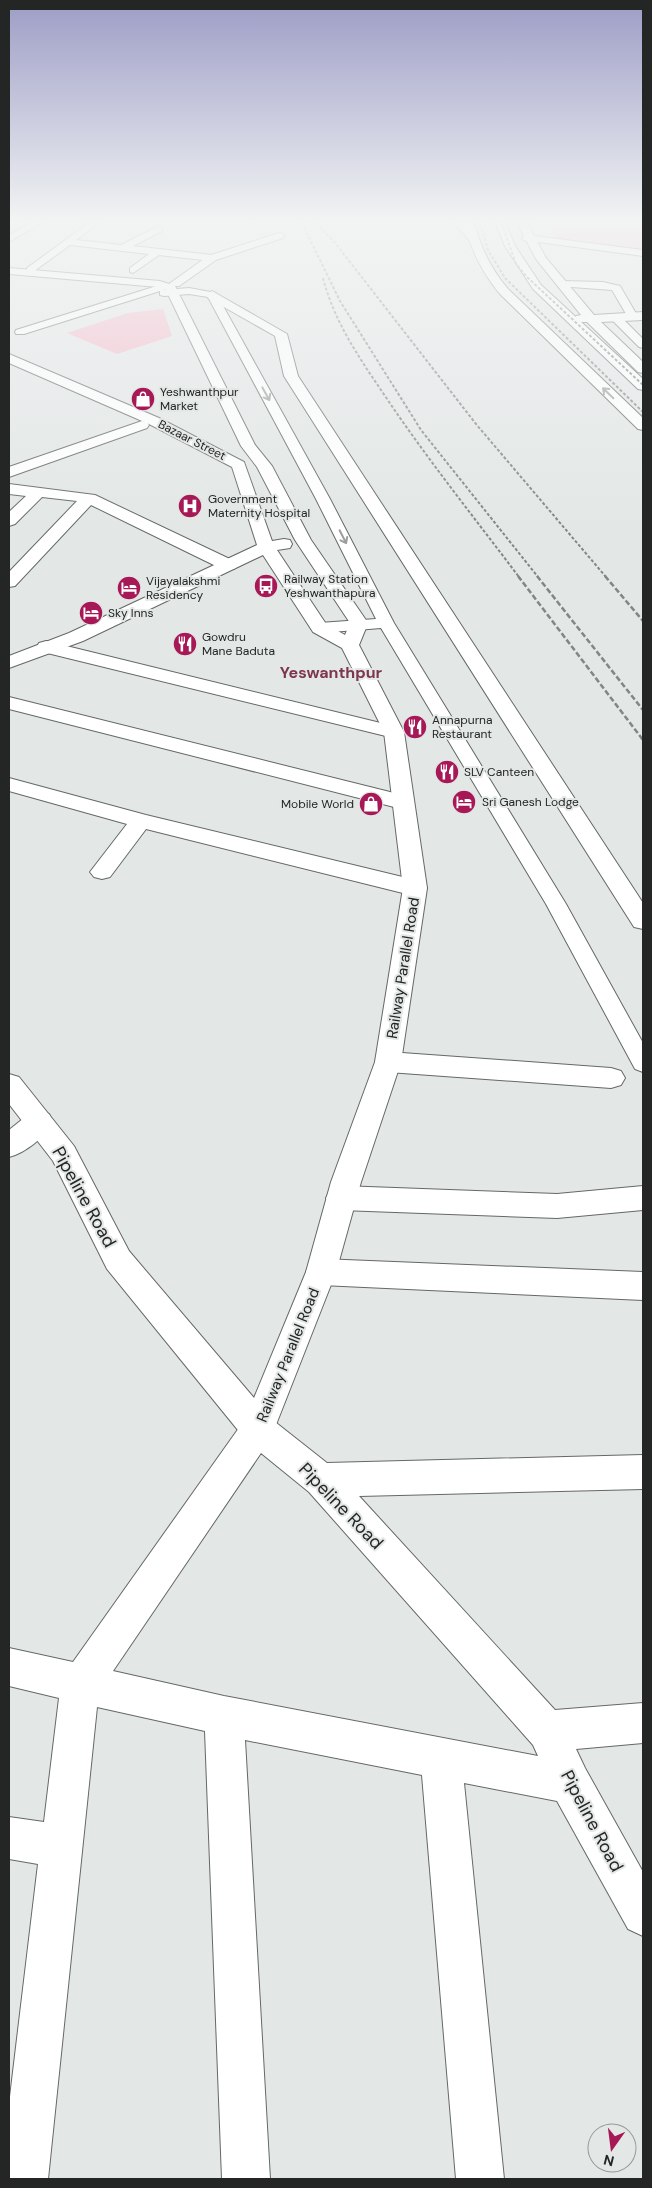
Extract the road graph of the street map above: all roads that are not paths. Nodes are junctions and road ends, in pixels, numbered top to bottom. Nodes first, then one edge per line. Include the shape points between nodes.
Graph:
1 (55, 321) edge
2 (185, 321) edge
3 (226, 321) edge
4 (258, 321) edge
5 (533, 321) edge
6 (573, 321) edge
7 (594, 321) edge
8 (619, 321) edge
9 (20, 332) dead end
10 (643, 345) edge
11 (9, 351) edge
12 (9, 358) edge
13 (638, 359) edge
14 (9, 368) edge
15 (643, 369) edge
16 (643, 386) edge
17 (237, 393) dead end
18 (148, 423) junction
19 (643, 426) edge
20 (233, 449) junction
21 (9, 472) edge
22 (9, 490) edge
23 (37, 492) junction
24 (89, 498) junction
25 (9, 521) edge
26 (303, 540) junction
27 (266, 547) junction
28 (228, 566) junction
29 (9, 582) edge
30 (386, 623) junction
31 (355, 634) junction
32 (46, 648) junction
33 (9, 662) edge
34 (9, 703) edge
35 (394, 732) junction
36 (9, 784) edge
37 (402, 802) junction
38 (141, 821) junction
39 (102, 872) dead end
40 (415, 888) junction
41 (643, 921) edge
42 (388, 1062) junction
43 (643, 1063) edge
44 (611, 1078) dead end
45 (9, 1084) edge
46 (39, 1122) junction
47 (9, 1146) edge
48 (341, 1198) junction
49 (643, 1198) edge
50 (321, 1272) junction
51 (643, 1286) edge
52 (258, 1429) junction
53 (643, 1472) edge
54 (321, 1480) junction
55 (9, 1667) edge
56 (80, 1684) junction
57 (224, 1716) junction
58 (643, 1723) edge
59 (547, 1731) junction
60 (441, 1757) junction
61 (570, 1783) junction
62 (9, 1838) edge
63 (62, 1846) junction
64 (643, 1914) edge
65 (24, 2179) edge
66 (246, 2179) edge
67 (480, 2179) edge

1 - 9 lane
2 - 20 main road
3 -> 30 lane
4 - 41 main road via 281,334 291,376
19 -> 5 main road
6 - 16 main road
7 - 13 main road
8 - 10 lane
11 - 20 main road
12 - 18 main road, Bazaar Street
13 - 15 main road
14 - 18 main road
17 - 20 main road via 257,436
18 - 20 main road, Bazaar Street
18 - 21 main road
20 - 26 main road, Railway Parallel Road via 264,466
20 - 27 main road, Bazaar Street
22 - 23 main road
23 - 24 main road
23 - 25 main road
24 - 28 main road
24 - 29 main road
26 - 27 main road
26 - 31 main road, Railway Parallel Road
27 - 28 main road
27 - 31 main road, Bazaar Street via 319,628
28 - 32 main road
30 - 31 lane
30 - 43 lane via 556,904
31 - 35 main road, Railway Parallel Road
32 - 33 main road
32 - 35 main road
34 - 37 main road
35 - 37 main road, Railway Parallel Road
36 - 38 main road
37 - 40 main road, Railway Parallel Road
38 - 39 main road
38 - 40 main road
40 - 42 main road, Railway Parallel Road
42 - 44 main road
42 - 48 main road, Railway Parallel Road
45 - 46 main road, Pipeline Road
46 - 47 main road
46 - 52 main road, Pipeline Road via 64,1154 118,1260
48 - 49 main road via 557,1206
48 - 50 main road, Railway Parallel Road
50 - 51 main road
50 - 52 main road, Railway Parallel Road
52 - 54 main road, Pipeline Road
52 - 56 main road, Railway Parallel Road
53 - 54 main road
54 - 59 main road, Pipeline Road
55 - 56 main road
56 - 57 main road
56 - 63 main road
57 - 60 main road
57 - 66 main road
58 - 59 main road
59 - 61 main road, Pipeline Road
60 - 61 main road
60 - 67 main road
61 - 64 main road, Pipeline Road
62 - 63 main road
63 - 65 main road

